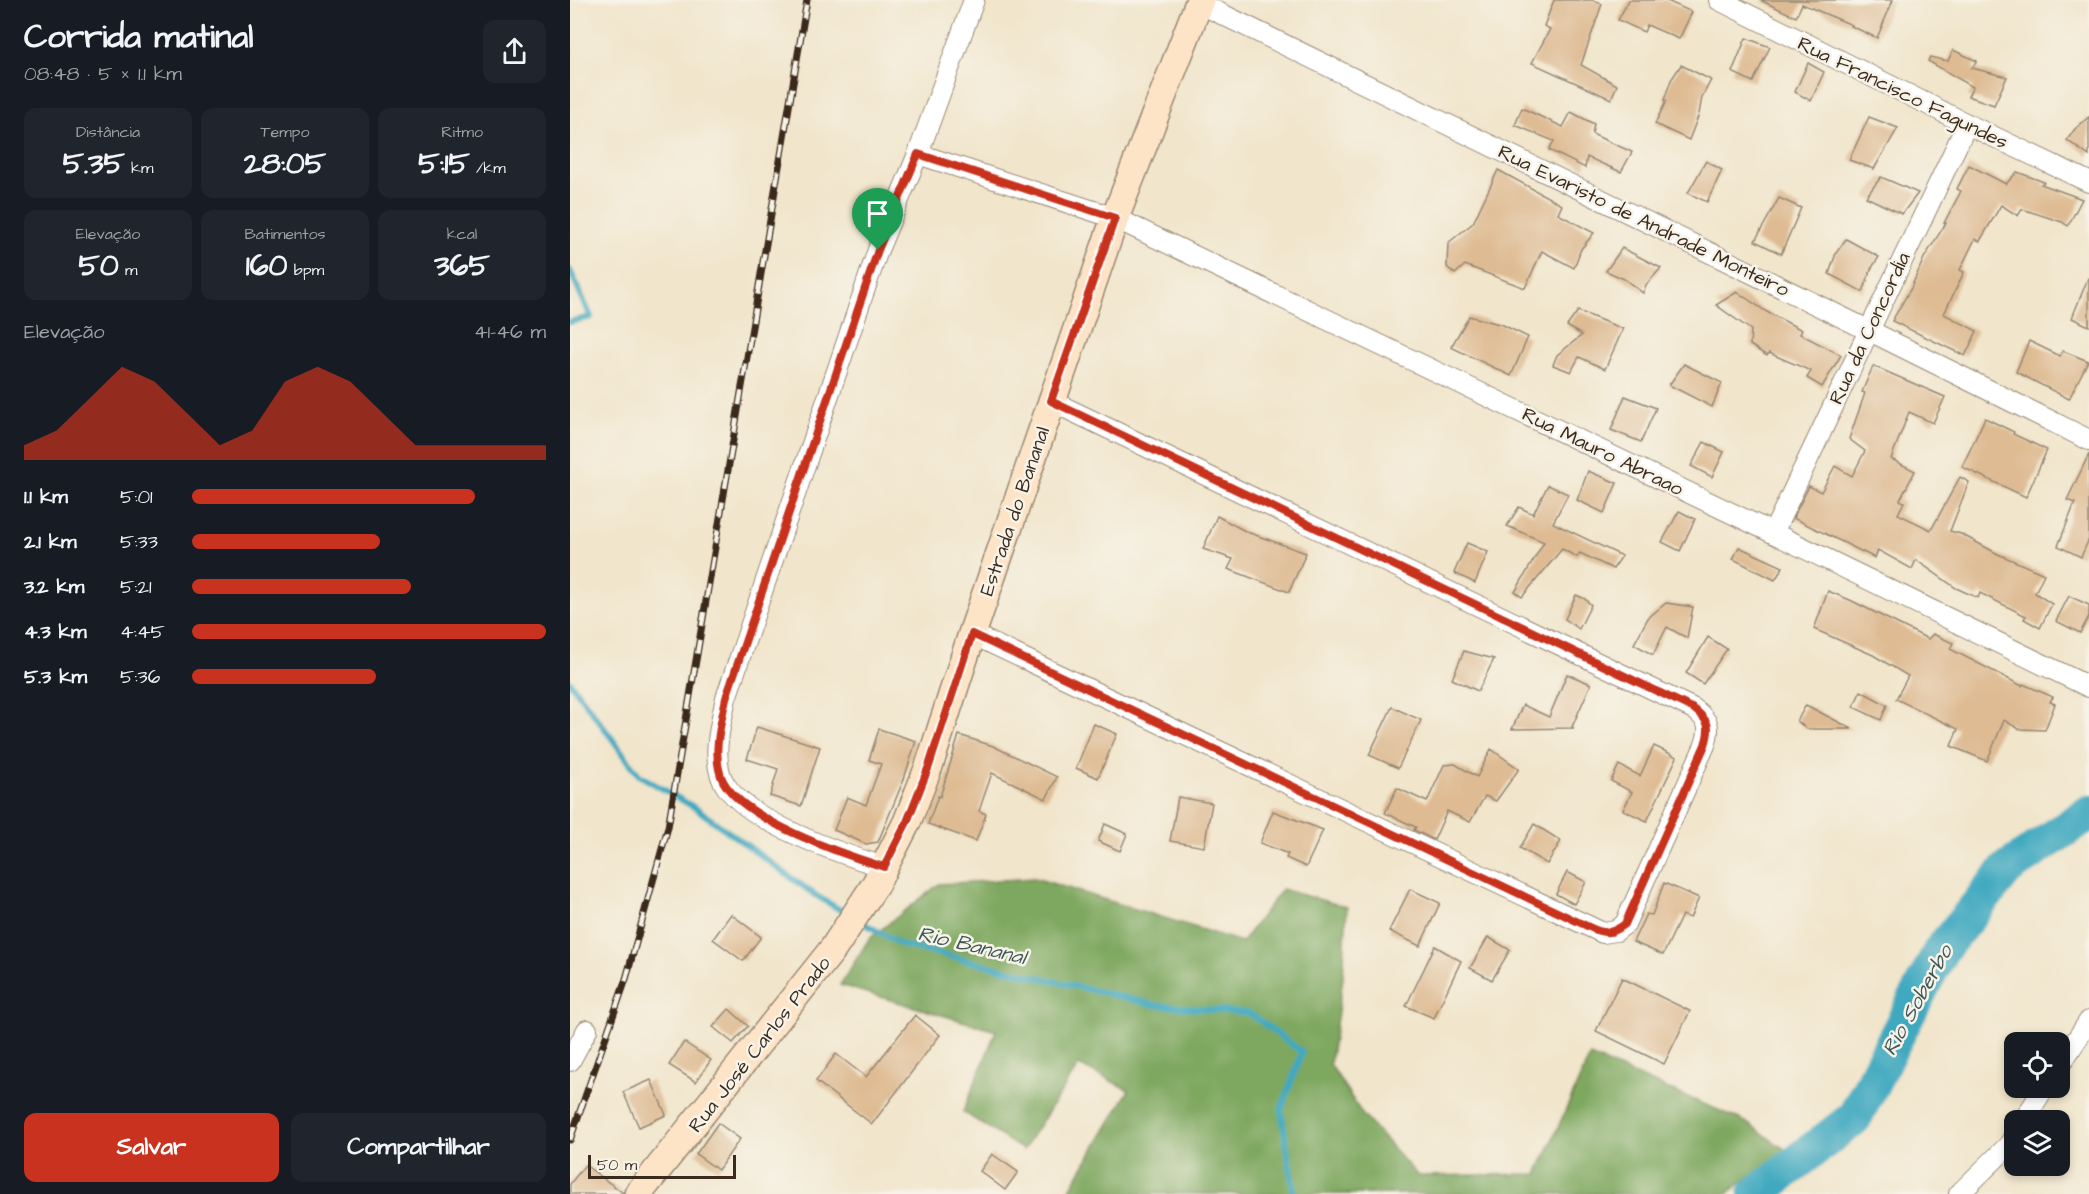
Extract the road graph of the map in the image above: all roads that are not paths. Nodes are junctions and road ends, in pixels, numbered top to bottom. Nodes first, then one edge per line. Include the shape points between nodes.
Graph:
1 (974, 0) edge
2 (1719, 0) edge
3 (1199, 2) edge
4 (1967, 124) junction
5 (918, 154) junction
6 (2089, 182) edge
7 (1115, 218) junction
8 (1868, 330) junction
9 (1051, 401) junction
10 (2089, 440) edge
11 (1773, 533) junction
12 (972, 634) junction
13 (2089, 687) edge
14 (880, 876) junction
15 (2089, 1021) edge
16 (587, 1030) dead end
17 (2070, 1050) edge
18 (570, 1060) edge
19 (2004, 1150) edge
20 (638, 1194) edge
21 (1959, 1194) edge

1 - 5 street
2 - 4 street, Rua Francisco Fagundes
3 - 7 main road, Estrada do Bananal
3 - 8 street, Rua Evaristo de Andrade Monteiro
4 - 6 street, Rua Francisco Fagundes
4 - 8 street, Rua da Concordia
5 - 7 street, Rua Mauro Abraao
5 - 14 street via 878,250 726,698 718,740 723,780 739,800
7 - 9 main road, Estrada do Bananal
7 - 11 street, Rua Mauro Abraao
8 - 10 street, Rua Evaristo de Andrade Monteiro
8 - 11 street, Rua da Concordia
9 - 12 main road, Estrada do Bananal
9 - 12 street via 1694,709 1706,719 1710,731 1625,924 1616,931 1603,933
11 - 13 street, Rua Mauro Abraao
12 - 14 main road, Estrada do Bananal via 929,766
14 - 20 main road, Rua José Carlos Prado via 833,949
15 - 17 street
16 - 18 street
19 - 21 street

